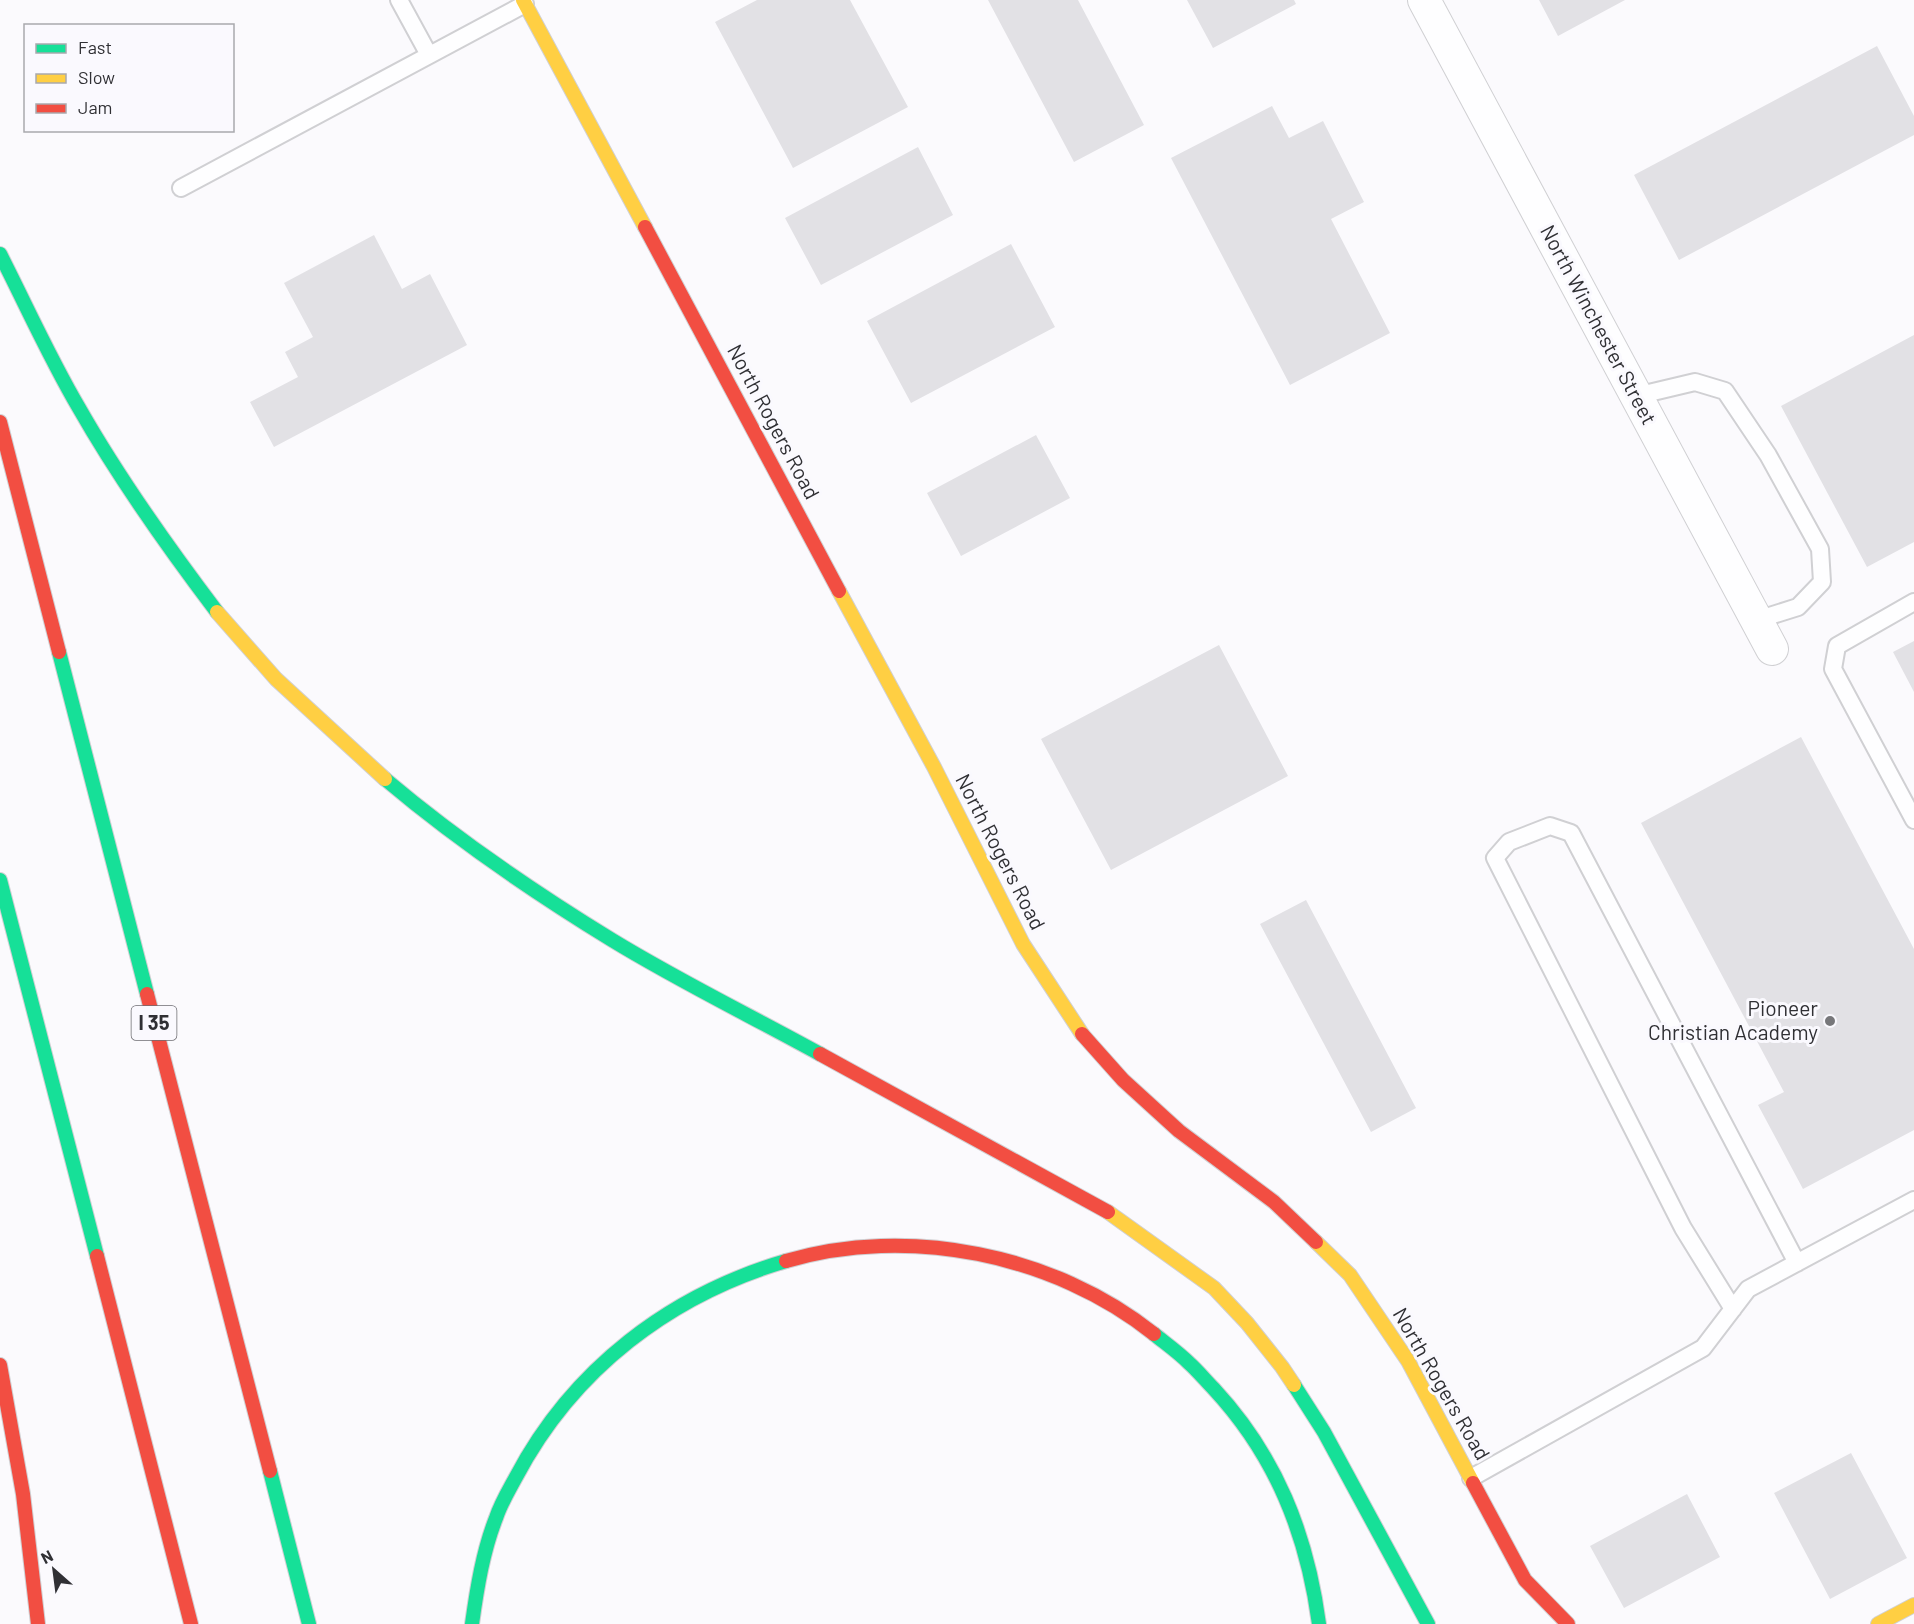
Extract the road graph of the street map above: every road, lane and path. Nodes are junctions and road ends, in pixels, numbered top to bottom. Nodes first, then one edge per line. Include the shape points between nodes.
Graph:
1 (399, 0) edge
2 (1424, 0) edge
3 (527, 1) edge
4 (429, 55) junction
5 (180, 189) dead end
6 (0, 254) edge
7 (1636, 396) junction
8 (0, 422) edge
9 (1914, 602) edge
10 (1757, 620) junction
11 (1772, 649) dead end
12 (1914, 820) edge
13 (0, 880) edge
14 (1914, 1200) edge
15 (1797, 1263) junction
16 (1733, 1309) junction
17 (0, 1365) edge
18 (1471, 1478) junction
19 (1914, 1605) edge
20 (39, 1624) edge
21 (191, 1624) edge
22 (309, 1624) edge
23 (472, 1624) edge
24 (1319, 1624) edge
25 (1428, 1624) edge
26 (1568, 1624) edge
27 (1878, 1624) edge

1 - 4 lane
2 - 7 street, North Winchester Street
3 - 4 lane
3 - 18 main road, North Rogers Road via 929,757 1023,944 1087,1041 1123,1080 1179,1131 1274,1202 1350,1275 1408,1361
4 - 5 lane
6 - 25 main road via 78,407 118,474 220,615 276,679 386,780 520,882 614,941 1112,1214 1214,1288 1282,1367 1324,1432
7 - 10 street, North Winchester Street
7 - 10 lane via 1695,382 1725,391 1768,455 1820,549 1822,582 1798,607
8 - 22 main road, I 35
9 - 12 lane via 1837,646 1833,669
10 - 11 street, North Winchester Street
13 - 21 main road
14 - 15 lane
15 - 16 lane via 1748,1289
15 - 16 lane via 1571,833 1550,826 1509,842 1495,858 1683,1228
16 - 18 lane via 1703,1348
17 - 20 main road via 34,1560
18 - 26 main road, North Rogers Road via 1525,1580
19 - 27 main road
23 - 24 main road via 478,1580 495,1518 525,1458 554,1414 590,1372 631,1337 677,1306 720,1284 777,1263 837,1249 892,1245 1005,1259 1055,1276 1109,1303 1157,1335 1203,1375 1239,1417 1274,1471 1298,1526

